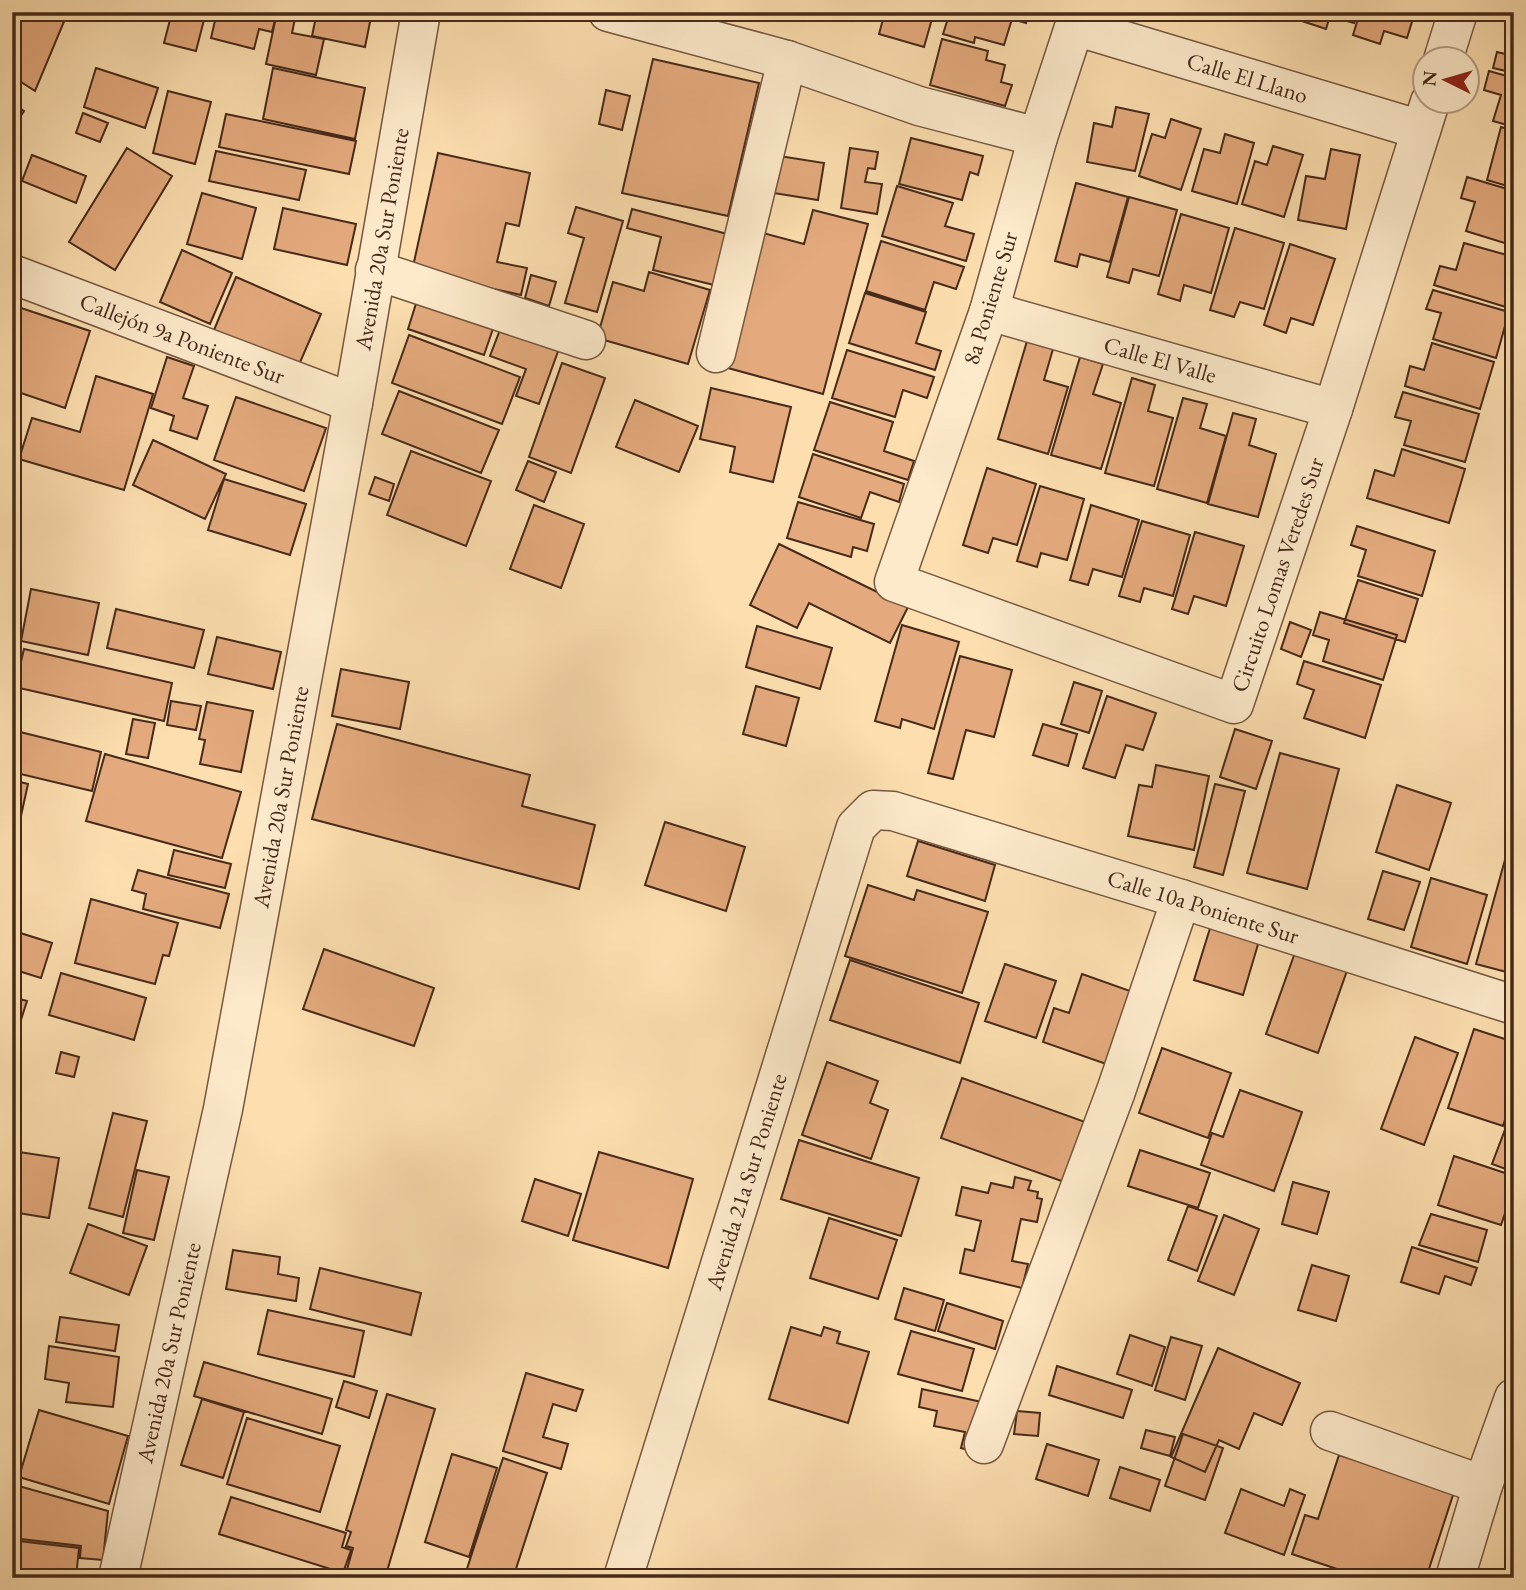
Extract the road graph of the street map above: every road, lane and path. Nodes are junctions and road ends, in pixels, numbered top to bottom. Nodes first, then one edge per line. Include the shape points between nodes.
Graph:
1 (421, 12) edge
2 (608, 12) edge
3 (1458, 12) edge
4 (1077, 19) edge
5 (1447, 46) edge
6 (787, 60) junction
7 (1410, 112) edge
8 (1425, 116) edge
9 (1038, 136) junction
10 (375, 270) junction
11 (12, 274) edge
12 (989, 312) junction
13 (586, 340) dead end
14 (716, 353) dead end
15 (353, 403) junction
16 (1333, 410) junction
17 (894, 582) joint
18 (893, 811) joint
19 (1181, 899) junction
20 (1514, 1005) edge
21 (1514, 1398) edge
22 (1331, 1431) dead end
23 (984, 1444) dead end
24 (1483, 1485) junction
25 (118, 1578) edge
26 (623, 1578) edge
27 (1455, 1578) edge

1 - 10 street, Avenida 20a Sur Poniente
2 - 6 street
3 - 5 street
4 - 7 street, Calle El Llano
4 - 9 street, 8a Poniente Sur
6 - 9 street via 919,106
6 - 14 street
8 - 16 street, Circuito Lomas Veredes Sur
9 - 12 street, 8a Poniente Sur
10 - 13 street
10 - 15 street, Avenida 20a Sur Poniente
11 - 15 street, Callejón 9a Poniente Sur
12 - 16 street, Calle El Valle
12 - 17 street, 8a Poniente Sur
15 - 25 street, Avenida 20a Sur Poniente via 223,1109
16 - 17 street, Circuito Lomas Veredes Sur via 1234,704
18 - 19 street, Calle 10a Poniente Sur
18 - 26 street, Avenida 21a Sur Poniente via 873,810 856,827
19 - 20 street, Calle 10a Poniente Sur
19 - 23 street via 1116,1091
21 - 24 street
22 - 24 street
24 - 27 street

